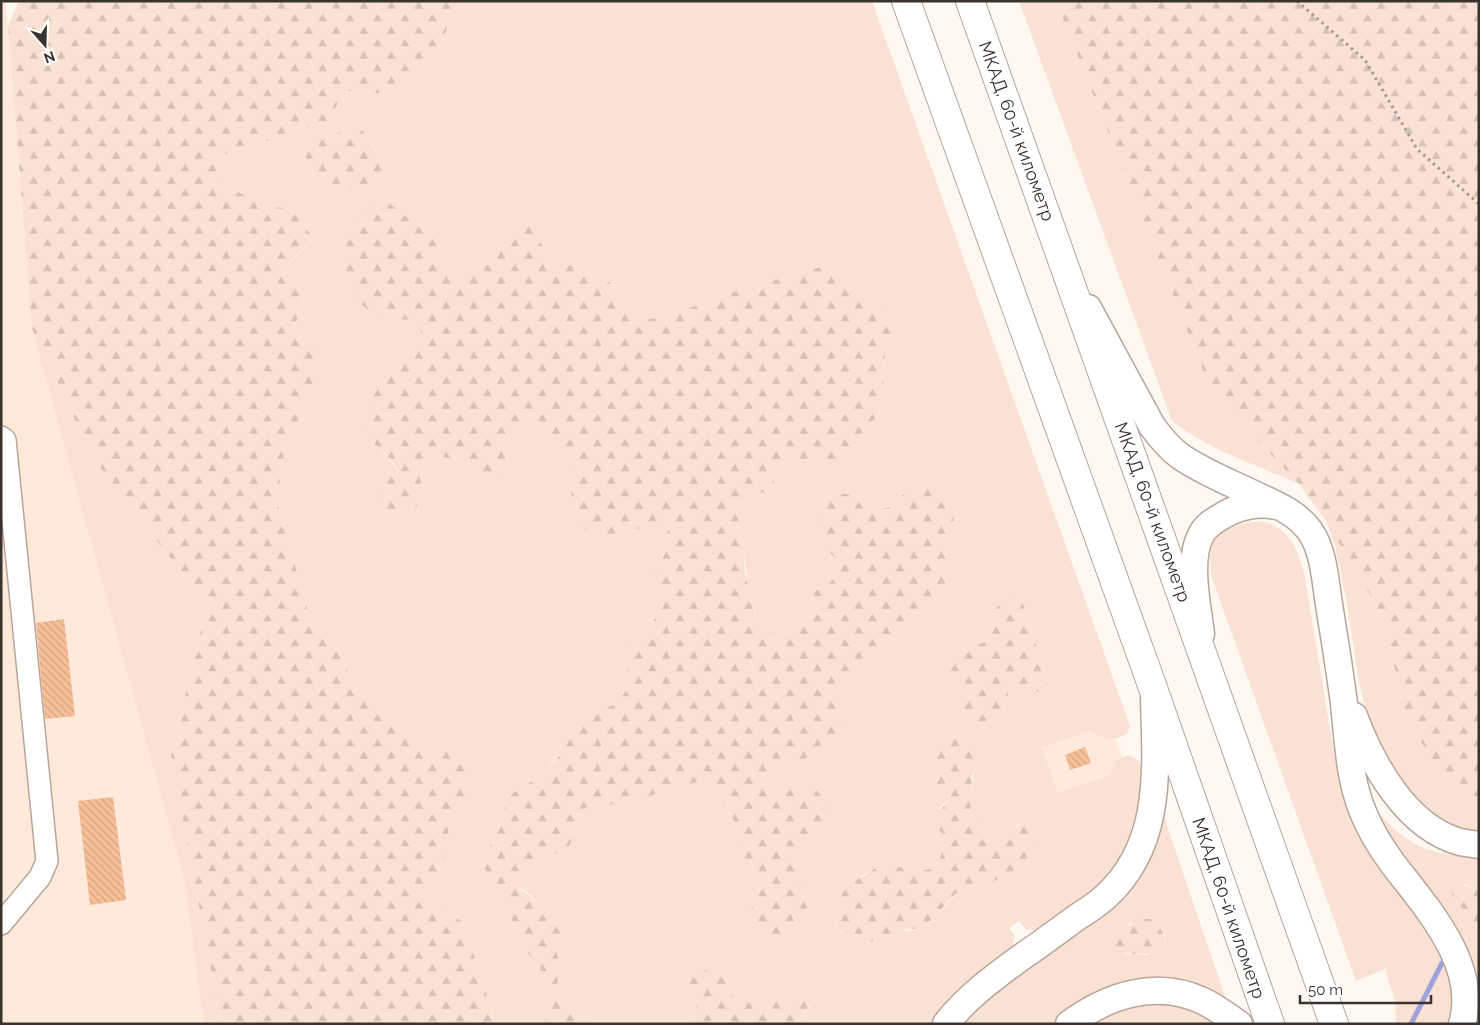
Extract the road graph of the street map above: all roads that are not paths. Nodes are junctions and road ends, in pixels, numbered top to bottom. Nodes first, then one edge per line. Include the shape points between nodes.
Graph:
1 (906, 1) edge
2 (970, 1) edge
3 (1064, 263) junction
4 (1, 437) edge
5 (1283, 508) junction
6 (1203, 653) junction
7 (1341, 682) junction
8 (1153, 688) junction
9 (1479, 845) edge
10 (1, 924) edge
11 (946, 1024) edge
12 (1069, 1024) edge
13 (1239, 1024) edge
14 (1270, 1024) edge
15 (1334, 1024) edge
16 (1462, 1024) edge

1 - 8 highway, МКАД, 60-й километр
2 - 3 highway, МКАД, 60-й километр
3 - 5 main road via 1152,426 1164,442 1204,470
3 - 6 highway, МКАД, 60-й километр
4 - 10 lane via 5,440 47,860 40,877
5 - 6 main road via 1266,504 1230,511 1212,522 1201,534 1195,550 1194,572
5 - 7 main road via 1299,518 1318,547
6 - 15 highway, МКАД, 60-й километр
7 - 9 main road via 1376,767 1396,794 1416,817 1436,831 1458,841
7 - 16 main road via 1351,764 1363,812 1392,863 1460,953 1470,987 1470,1004
8 - 11 main road via 1156,773 1145,838 1137,857 1103,899 1006,968 972,996
8 - 14 highway, МКАД, 60-й километр
12 - 13 main road via 1105,1002 1155,990 1203,1001

